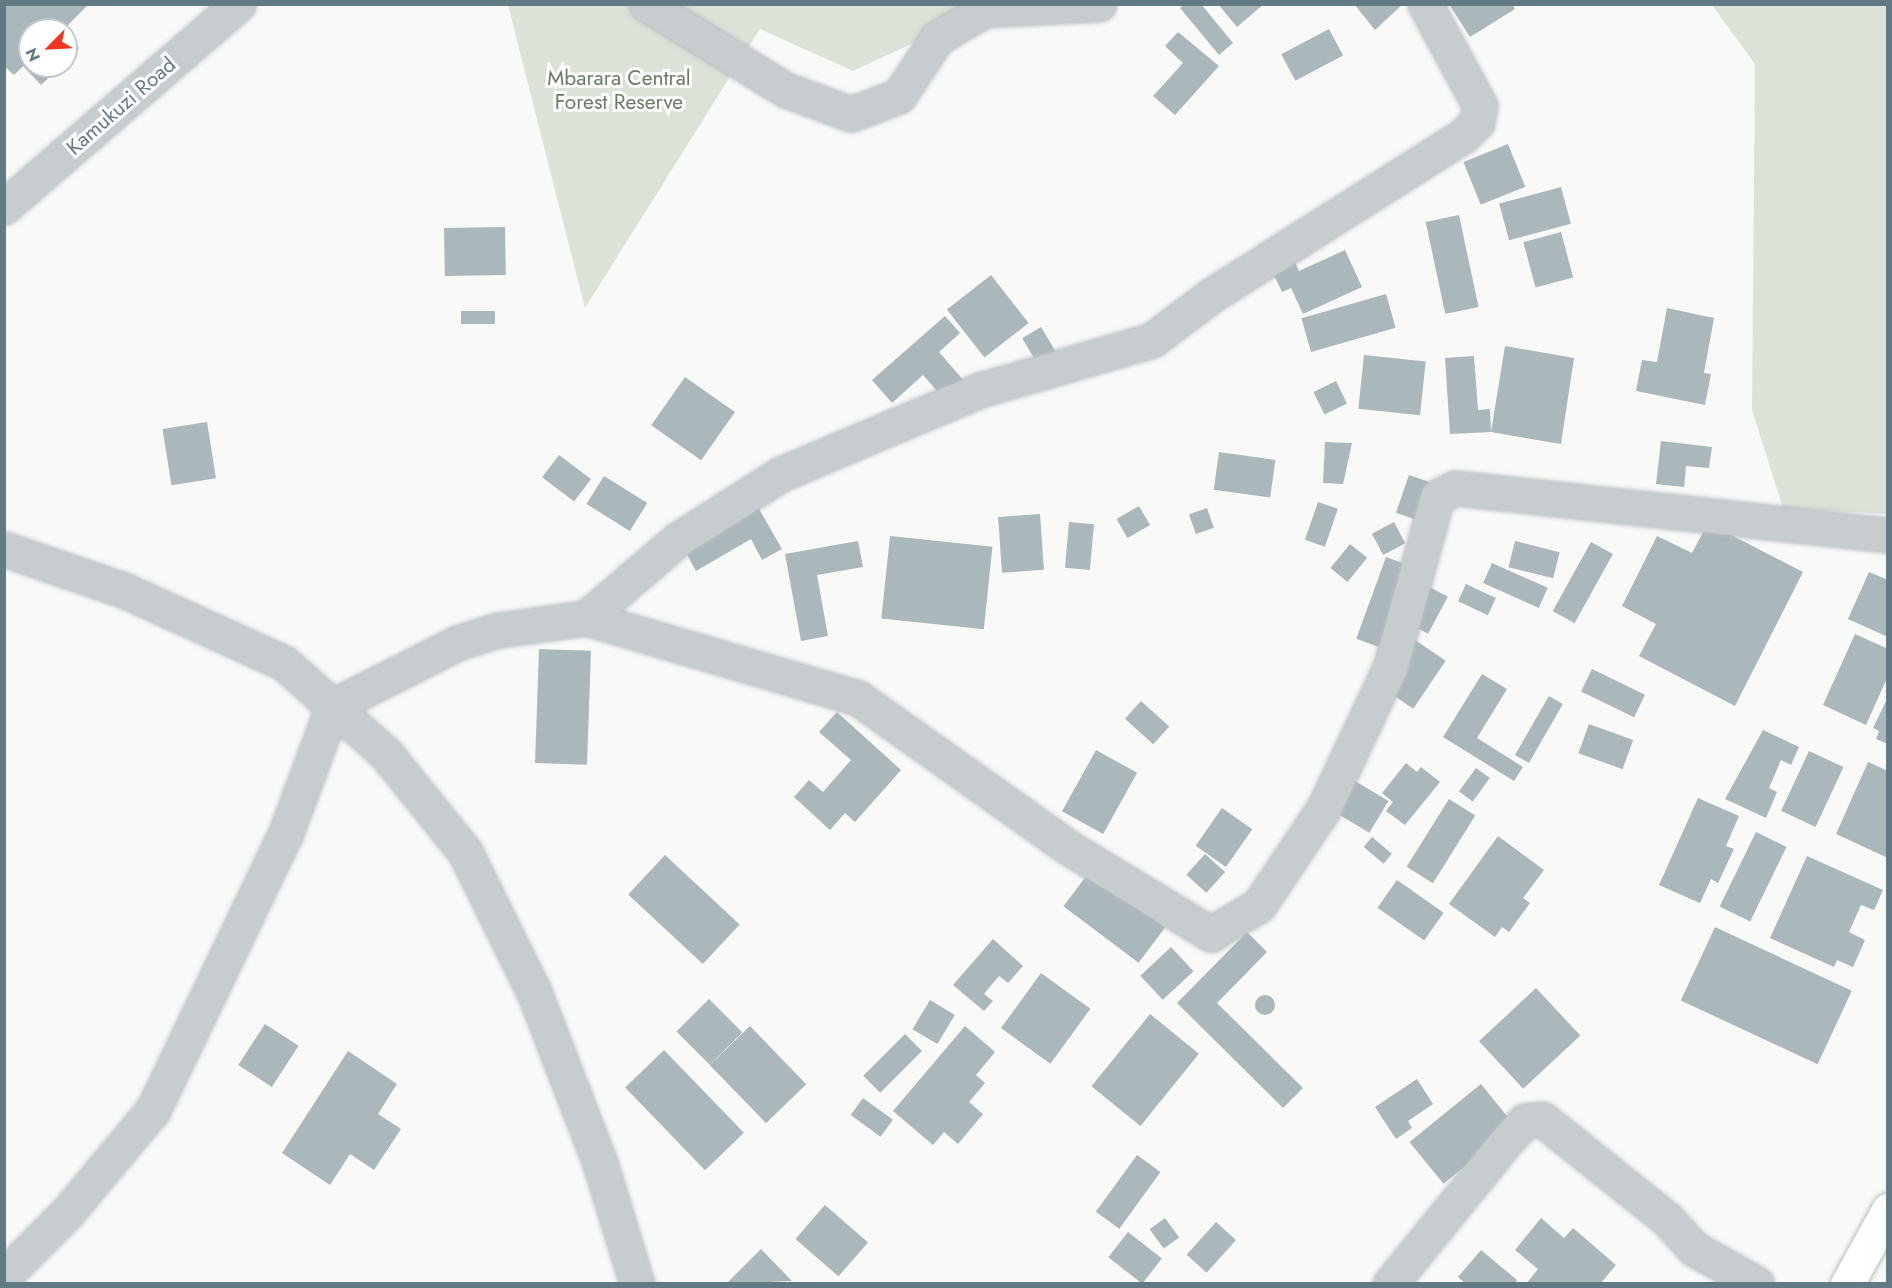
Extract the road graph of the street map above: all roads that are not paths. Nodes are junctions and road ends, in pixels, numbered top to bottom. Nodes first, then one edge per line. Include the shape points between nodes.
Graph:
1 (238, 4) edge
2 (646, 4) edge
3 (1099, 4) edge
4 (1425, 4) edge
5 (4, 207) edge
6 (1887, 535) edge
7 (4, 549) edge
8 (586, 618) junction
9 (333, 706) junction
10 (1887, 1210) edge
11 (4, 1276) edge
12 (637, 1284) edge
13 (1390, 1284) edge
14 (1757, 1284) edge
15 (1847, 1284) edge

1 - 5 street, Kamukuzi Road
2 - 3 street via 786,90 851,114 898,96 938,38 974,14 1006,6
4 - 8 street via 1480,106 1478,122 1464,136 1212,295 1152,340 980,390 781,474 677,540
6 - 8 street via 1455,488 1437,497 1390,668 1324,808 1259,905 1211,934 1066,846 858,698
7 - 9 street via 126,591 284,663
8 - 9 street via 498,630 458,643
9 - 11 street via 275,857 153,1110 66,1214
9 - 12 street via 386,754 465,852 534,992 600,1162
10 - 15 main road
13 - 14 street via 1508,1139 1525,1121 1542,1119 1668,1220 1693,1248

